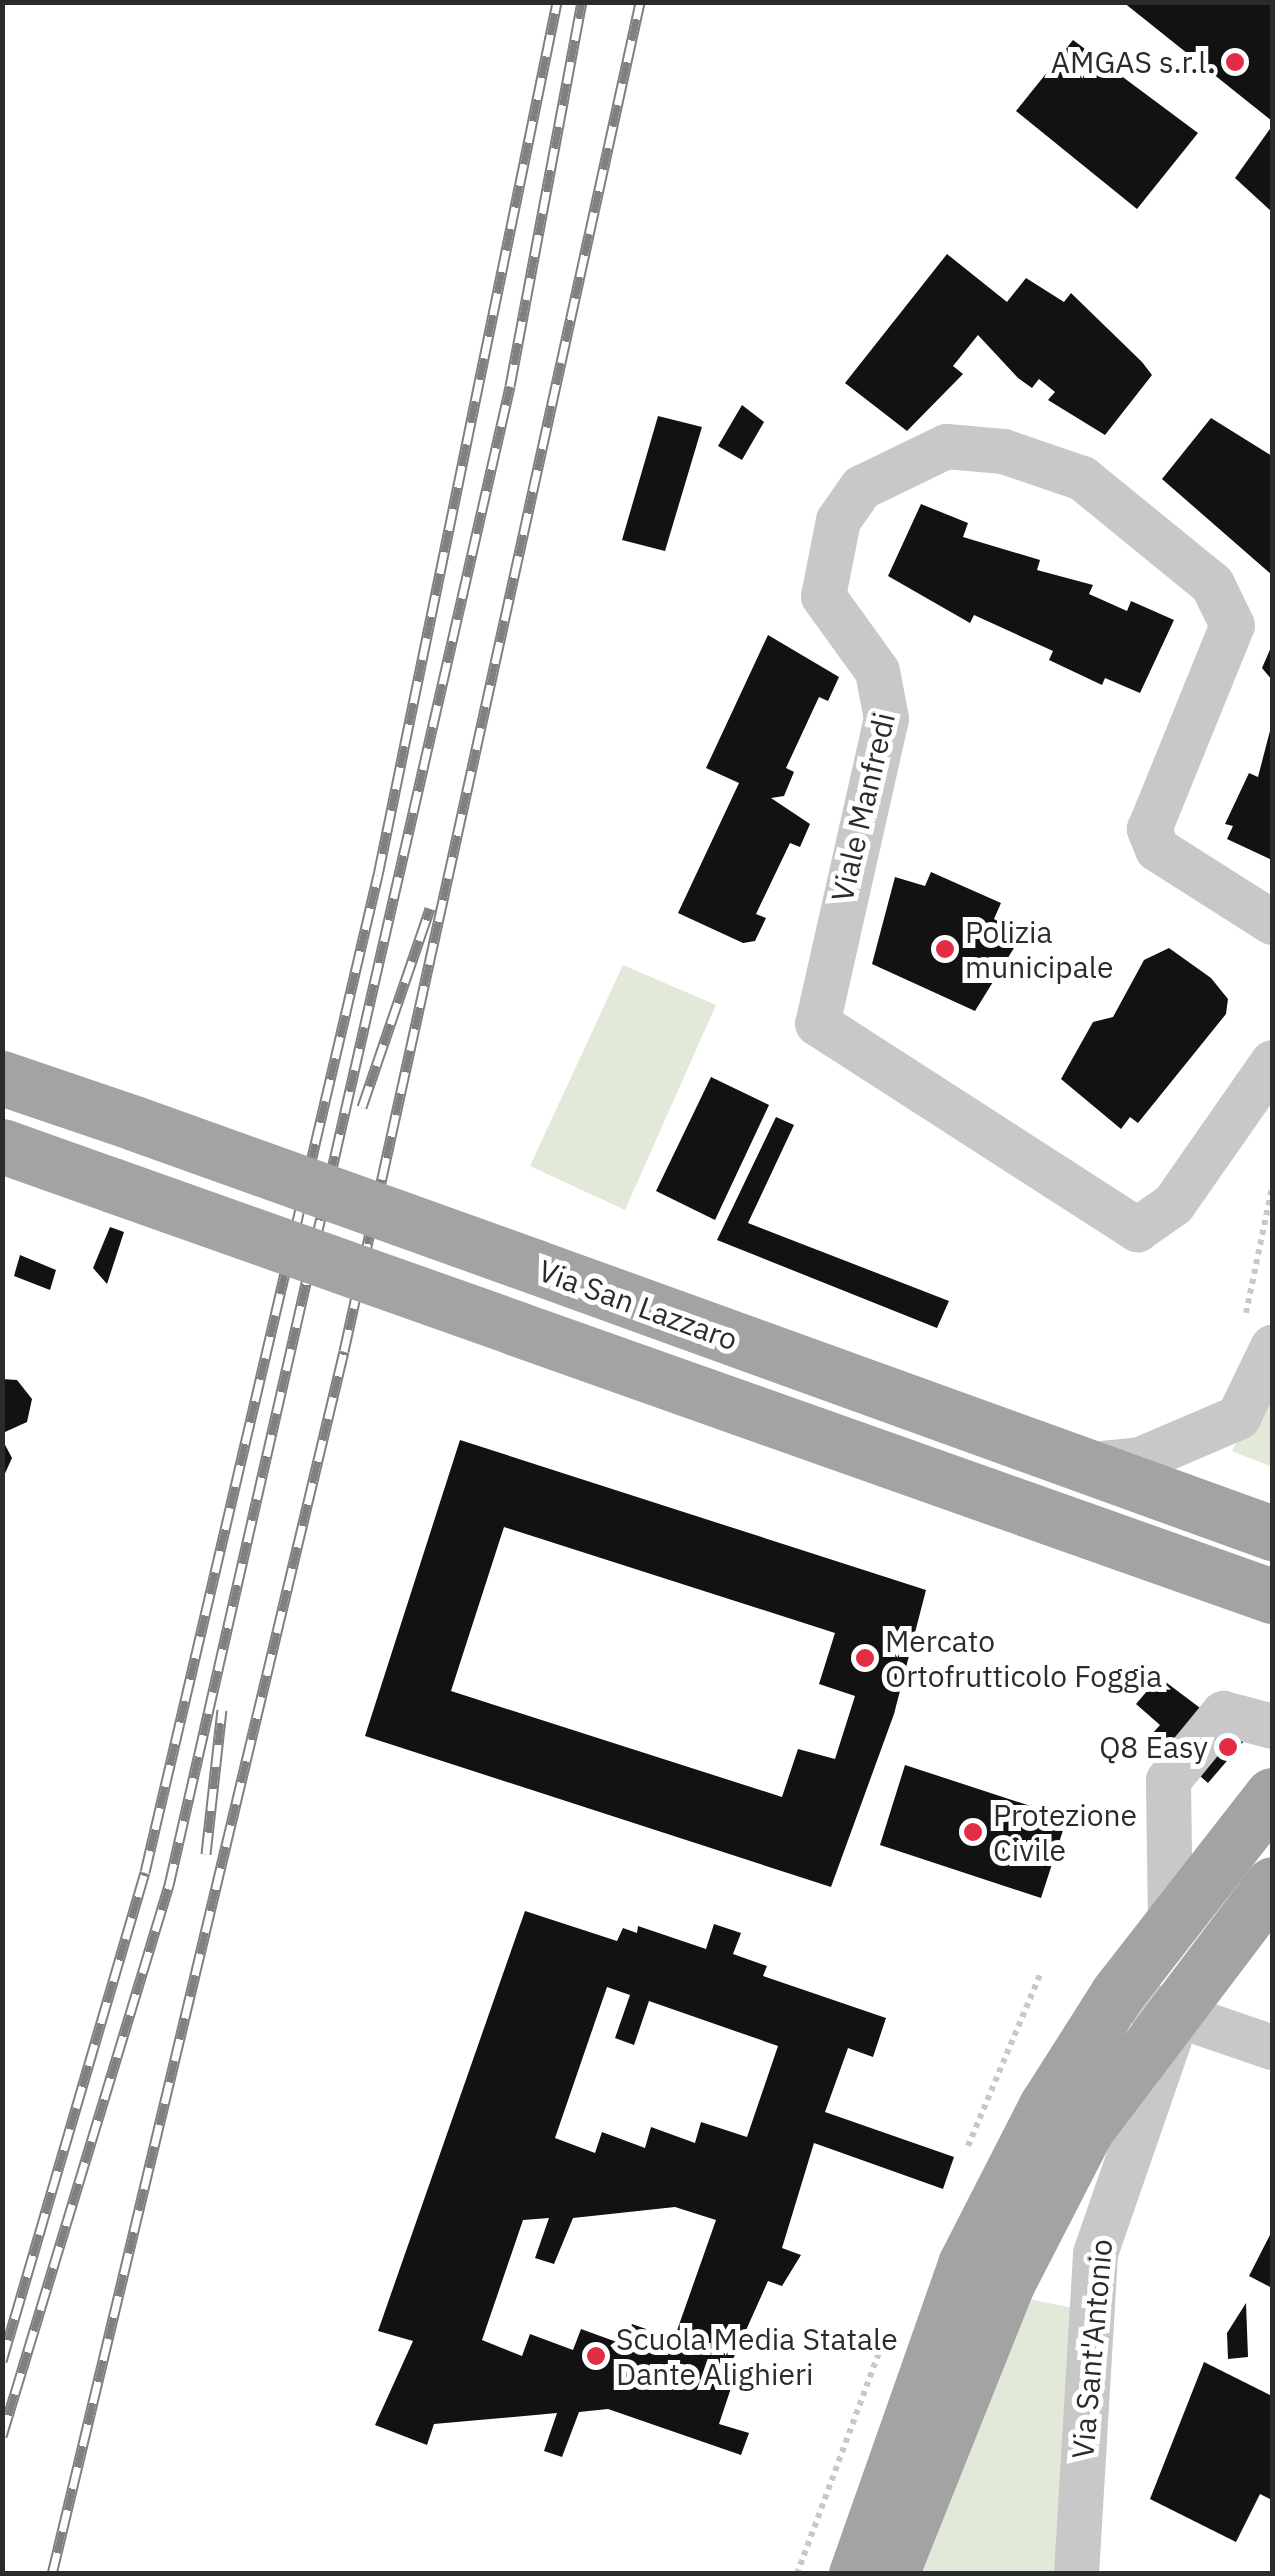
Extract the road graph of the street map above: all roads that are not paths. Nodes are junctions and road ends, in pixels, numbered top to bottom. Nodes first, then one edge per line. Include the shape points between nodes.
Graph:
1 (1272, 922) edge
2 (1272, 1062) edge
3 (2, 1078) edge
4 (2, 1146) edge
5 (1258, 1334) edge
6 (1078, 1466) junction
7 (1272, 1534) edge
8 (1272, 1596) edge
9 (1272, 1726) edge
10 (1272, 1794) edge
11 (1272, 1884) edge
12 (1170, 1925) junction
13 (1117, 1994) junction
14 (1178, 2017) junction
15 (1272, 2047) edge
16 (856, 2574) edge
17 (890, 2574) edge
18 (1076, 2574) edge

1 - 2 street, Viale Manfredi via 1157,850 1149,829 1232,624 1212,584 1082,478 1004,451 946,446 861,487 838,520 824,570 831,617 857,636 887,693 818,1023 1137,1228 1154,1226 1174,1204
3 - 6 main road, Via San Lazzaro, bridge
4 - 8 main road, Via San Lazzaro, bridge
5 - 6 street via 1238,1417 1140,1458
6 - 7 main road, Via San Lazzaro
9 - 12 street via 1224,1713 1168,1780
10 - 12 main road
11 - 14 main road
12 - 13 main road
13 - 14 street
13 - 16 main road via 1046,2106 965,2264
14 - 15 street
14 - 17 main road via 1086,2130 1008,2284
14 - 18 street, Via Sant'Antonio via 1095,2253

